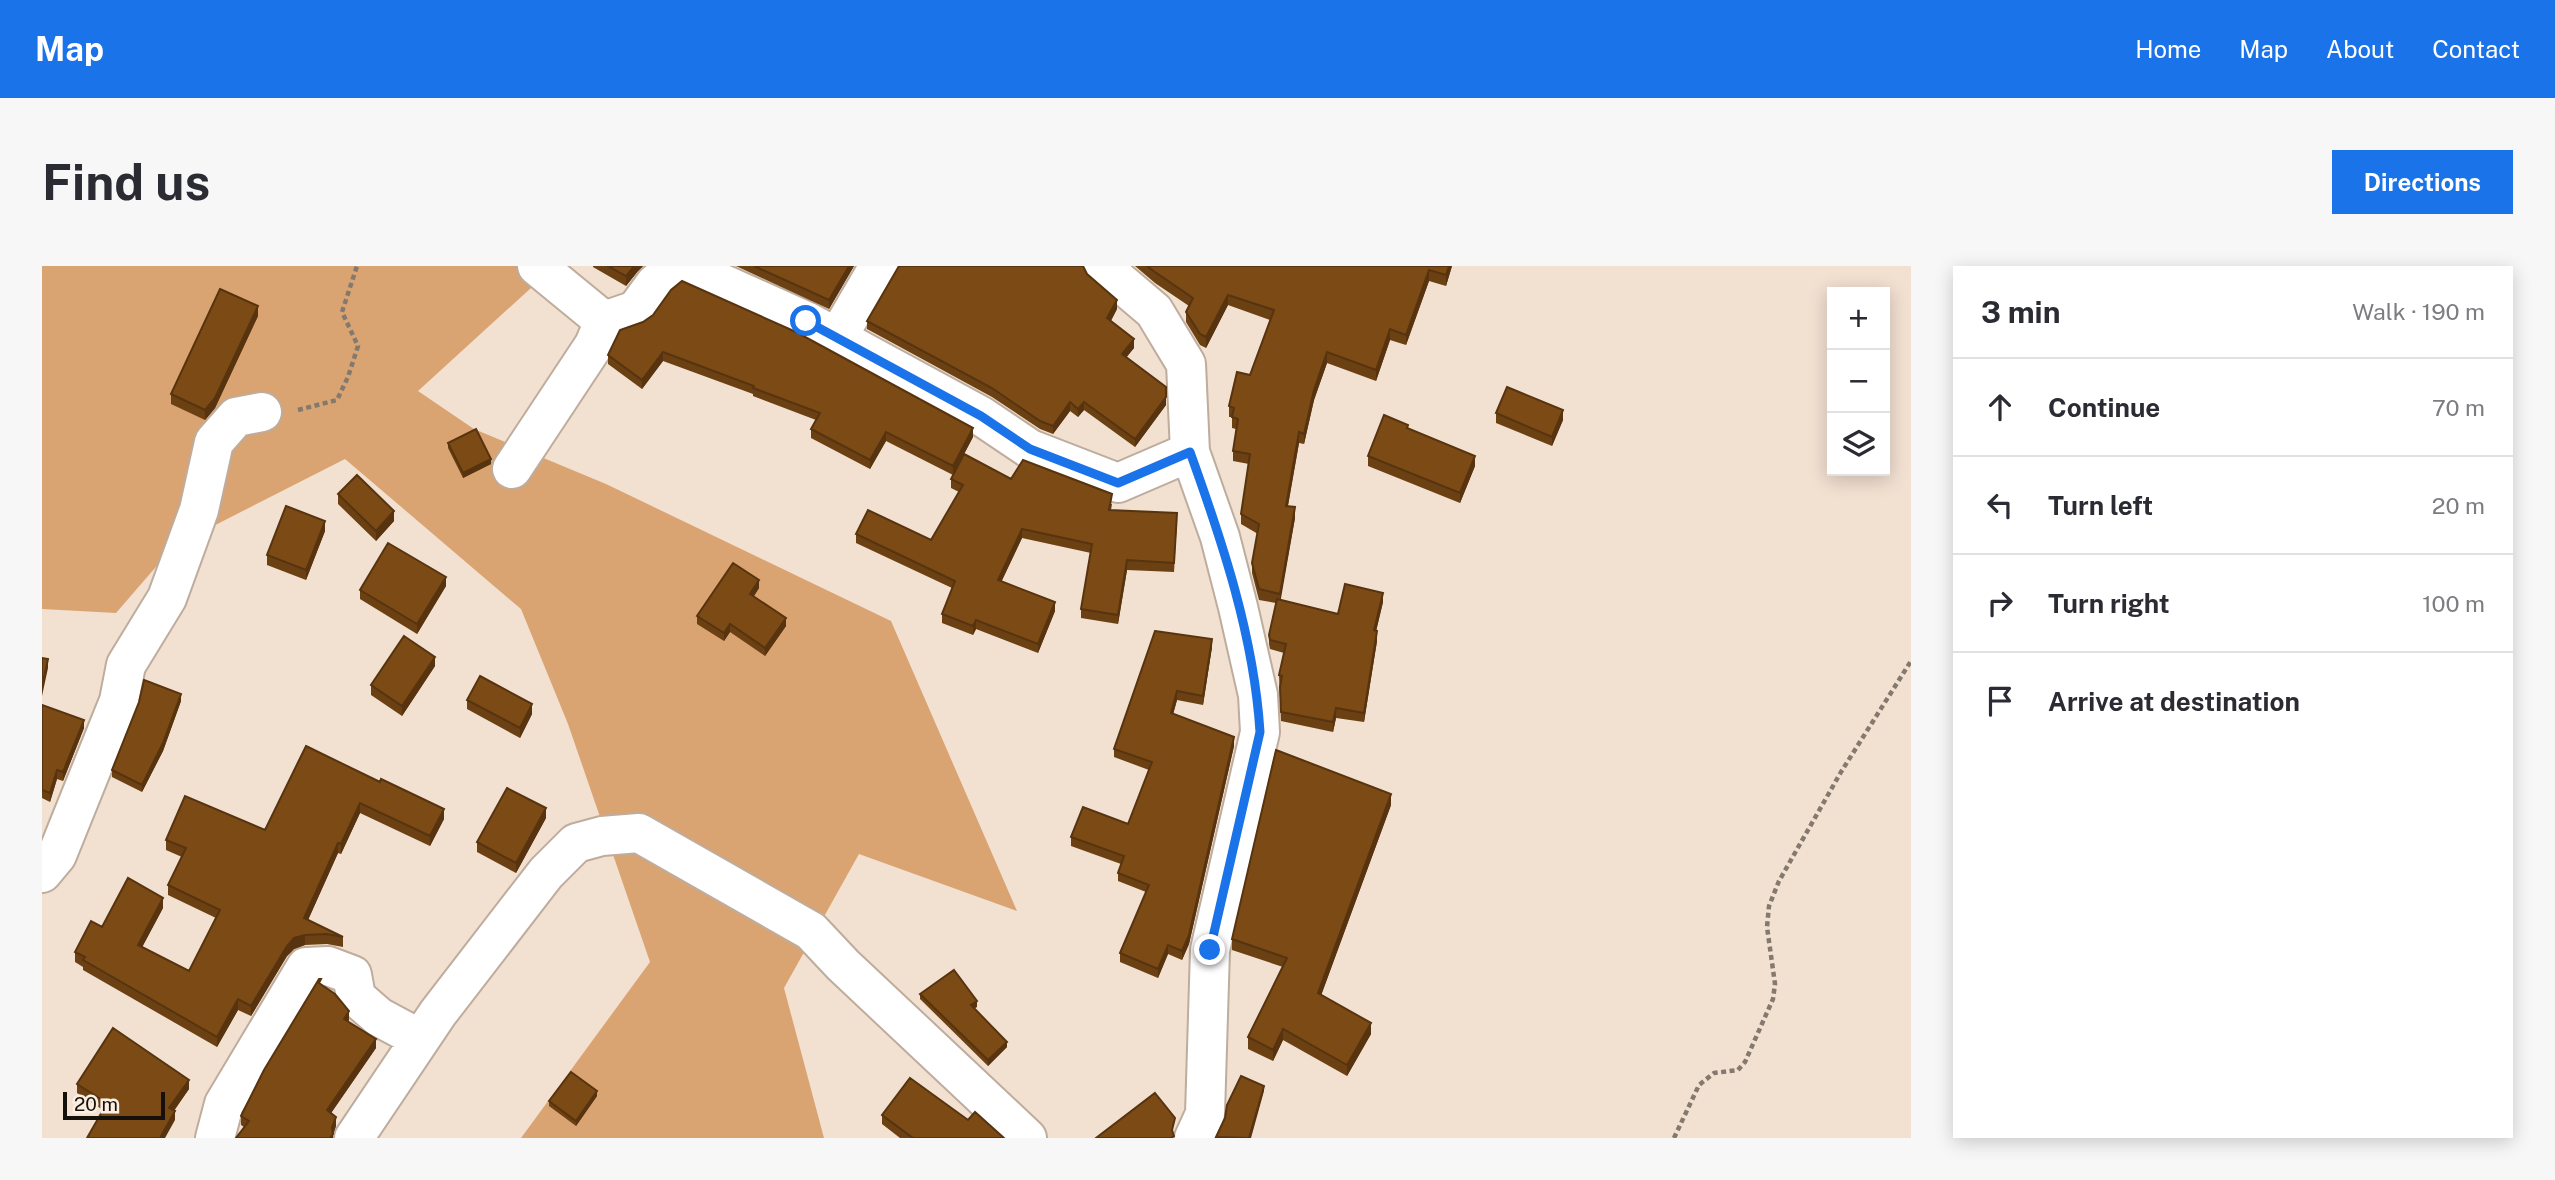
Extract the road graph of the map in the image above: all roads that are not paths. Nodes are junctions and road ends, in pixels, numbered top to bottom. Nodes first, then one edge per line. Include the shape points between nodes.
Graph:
1 (537, 266) edge
2 (676, 266) edge
3 (682, 266) edge
4 (879, 266) edge
5 (1101, 266) edge
6 (604, 321) junction
7 (837, 338) junction
8 (262, 412) road end
9 (1190, 452) junction
10 (512, 469) dead end
11 (42, 873) edge
12 (420, 1040) junction
13 (215, 1138) edge
14 (354, 1138) edge
15 (1027, 1138) edge
16 (1194, 1138) edge

1 - 6 street
2 - 6 street via 636,310
3 - 7 street
4 - 7 street
5 - 9 street via 1154,311 1186,364
6 - 10 street via 594,345
7 - 9 street via 981,416 1030,449 1118,483
8 - 11 street via 236,417 214,442 199,510 167,598 126,665 119,701 95,761 57,855
9 - 16 street via 1220,537 1238,607 1258,695 1260,732 1210,950 1205,1114
12 - 13 street via 379,1017 356,997 352,975 328,966 306,967 224,1104
12 - 14 street
12 - 15 street via 546,873 576,843 639,833 811,931

